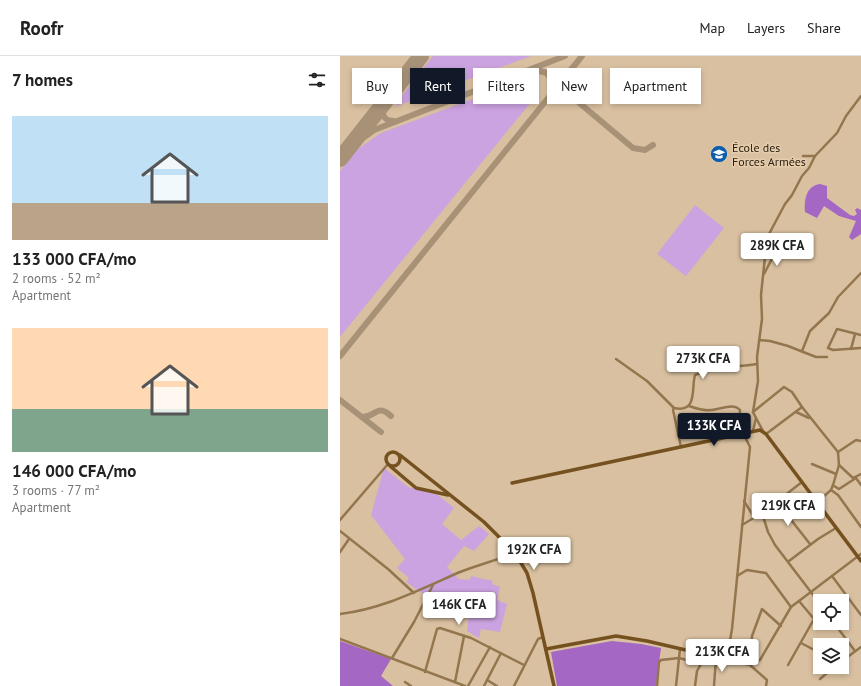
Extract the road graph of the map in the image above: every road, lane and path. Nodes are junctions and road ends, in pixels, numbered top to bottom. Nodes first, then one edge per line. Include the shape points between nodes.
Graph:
1 (861, 96) edge
2 (803, 156) dead end
3 (815, 156) junction
4 (775, 252) dead end
5 (861, 273) edge
6 (764, 274) junction
7 (855, 334) junction
8 (861, 336) edge
9 (759, 340) junction
10 (861, 348) edge
11 (851, 349) junction
12 (802, 350) junction
13 (827, 357) dead end
14 (616, 359) dead end
15 (757, 364) junction
16 (689, 406) junction
17 (802, 407) junction
18 (674, 408) junction
19 (753, 412) junction
20 (796, 412) junction
21 (756, 418) junction
22 (812, 419) junction
23 (753, 431) junction
24 (742, 433) junction
25 (764, 433) junction
26 (861, 441) edge
27 (681, 447) junction
28 (838, 452) junction
29 (400, 455) junction
30 (812, 464) dead end
31 (389, 465) junction
32 (839, 465) junction
33 (836, 474) junction
34 (861, 474) edge
35 (856, 478) junction
36 (802, 482) junction
37 (512, 483) dead end
38 (834, 485) junction
39 (861, 485) edge
40 (831, 490) junction
41 (449, 495) junction
42 (744, 501) junction
43 (777, 502) junction
44 (815, 504) junction
45 (762, 513) junction
46 (754, 517) junction
47 (340, 520) edge
48 (742, 525) junction
49 (861, 527) edge
50 (836, 528) junction
51 (340, 531) edge
52 (350, 539) junction
53 (810, 544) junction
54 (340, 552) edge
55 (515, 553) junction
56 (859, 556) edge
57 (789, 561) junction
58 (861, 561) edge
59 (737, 576) junction
60 (832, 576) junction
61 (433, 584) junction
62 (811, 592) junction
63 (414, 593) junction
64 (813, 595) edge
65 (798, 601) junction
66 (791, 606) junction
67 (340, 614) edge
68 (861, 615) edge
69 (781, 626) junction
70 (839, 630) edge
71 (464, 635) junction
72 (543, 637) junction
73 (340, 639) edge
74 (801, 643) junction
75 (490, 647) junction
76 (861, 647) edge
77 (546, 649) junction
78 (680, 649) junction
79 (813, 649) edge
80 (855, 651) junction
81 (501, 653) junction
82 (849, 656) edge
83 (392, 658) junction
84 (679, 658) junction
85 (718, 658) junction
86 (716, 662) junction
87 (701, 664) junction
88 (751, 664) junction
89 (524, 665) junction
90 (788, 665) dead end
91 (425, 672) junction
92 (826, 674) edge
93 (820, 679) dead end
94 (487, 680) junction
95 (405, 682) dead end
96 (455, 682) junction
97 (411, 686) edge
98 (465, 686) edge
99 (468, 686) edge
100 (484, 686) edge
101 (497, 686) edge
102 (514, 686) edge
103 (554, 686) edge
104 (657, 686) edge
105 (676, 686) edge
106 (695, 686) edge
107 (714, 686) edge
108 (766, 686) edge

1 - 3 street via 837,133
2 - 3 street
3 - 6 street via 769,234
4 - 6 street
5 - 12 street via 838,297 829,313 810,331
6 - 9 street
7 - 8 street
7 - 11 street
7 - 11 street via 837,329 828,348
9 - 12 street
9 - 15 street
10 - 11 street
12 - 13 street via 816,357
14 - 18 street via 646,381
15 - 16 street via 729,366 695,375 694,394
15 - 19 street via 758,381
16 - 18 street
16 - 24 street via 709,411 737,407 740,410 739,422
17 - 19 street via 792,392 784,387
17 - 20 street
17 - 22 street
18 - 27 street
19 - 21 street
20 - 22 street
20 - 25 street
21 - 23 street
21 - 25 street
22 - 28 street
23 - 24 street
23 - 25 street
24 - 27 street
24 - 42 street via 750,447
25 - 36 street
26 - 28 street via 856,440
27 - 37 street
28 - 32 street
29 - 31 street via 399,464
29 - 31 street via 394,451 387,454 386,460
29 - 41 street
30 - 33 street
31 - 41 street via 416,488
31 - 47 street
32 - 33 street
32 - 35 street via 850,477
33 - 38 street
34 - 35 street
35 - 38 street via 838,489
35 - 39 street
36 - 43 street
36 - 44 street
38 - 40 street
40 - 44 street
40 - 49 street
41 - 55 street via 497,533
42 - 46 street
42 - 48 street
43 - 45 street
43 - 53 street
44 - 50 street
45 - 46 street
45 - 57 street via 768,532
46 - 48 street
48 - 59 street
50 - 53 street
50 - 56 street
51 - 52 street
52 - 54 street
52 - 63 street
53 - 57 street
55 - 61 street
55 - 72 street via 530,581
56 - 58 street
56 - 60 street
57 - 62 street
59 - 66 street via 748,570 766,573
59 - 85 street via 730,646 728,652
60 - 62 street
60 - 68 street
61 - 63 street
61 - 83 street
62 - 64 street
62 - 65 street
63 - 67 street via 378,606
65 - 66 street
65 - 74 street via 814,619
66 - 69 street
69 - 88 street via 760,660
69 - 88 street via 762,610 752,636
70 - 80 street
71 - 75 street
71 - 91 street via 443,628 437,629
71 - 96 street
72 - 77 street
72 - 89 street via 538,639
73 - 83 street
74 - 79 street
74 - 90 street
75 - 81 street
75 - 99 street
76 - 80 street
77 - 78 street via 616,636
77 - 103 street
78 - 84 street
78 - 85 street
80 - 82 street
81 - 89 street
81 - 94 street
83 - 91 street
84 - 87 street
84 - 104 street via 659,662
84 - 105 street
85 - 86 street
85 - 88 street
86 - 87 street
86 - 107 street
87 - 106 street via 697,671
88 - 108 street via 767,680
89 - 102 street
91 - 96 street
92 - 93 street
94 - 100 street
94 - 101 street
95 - 97 street
96 - 98 street

